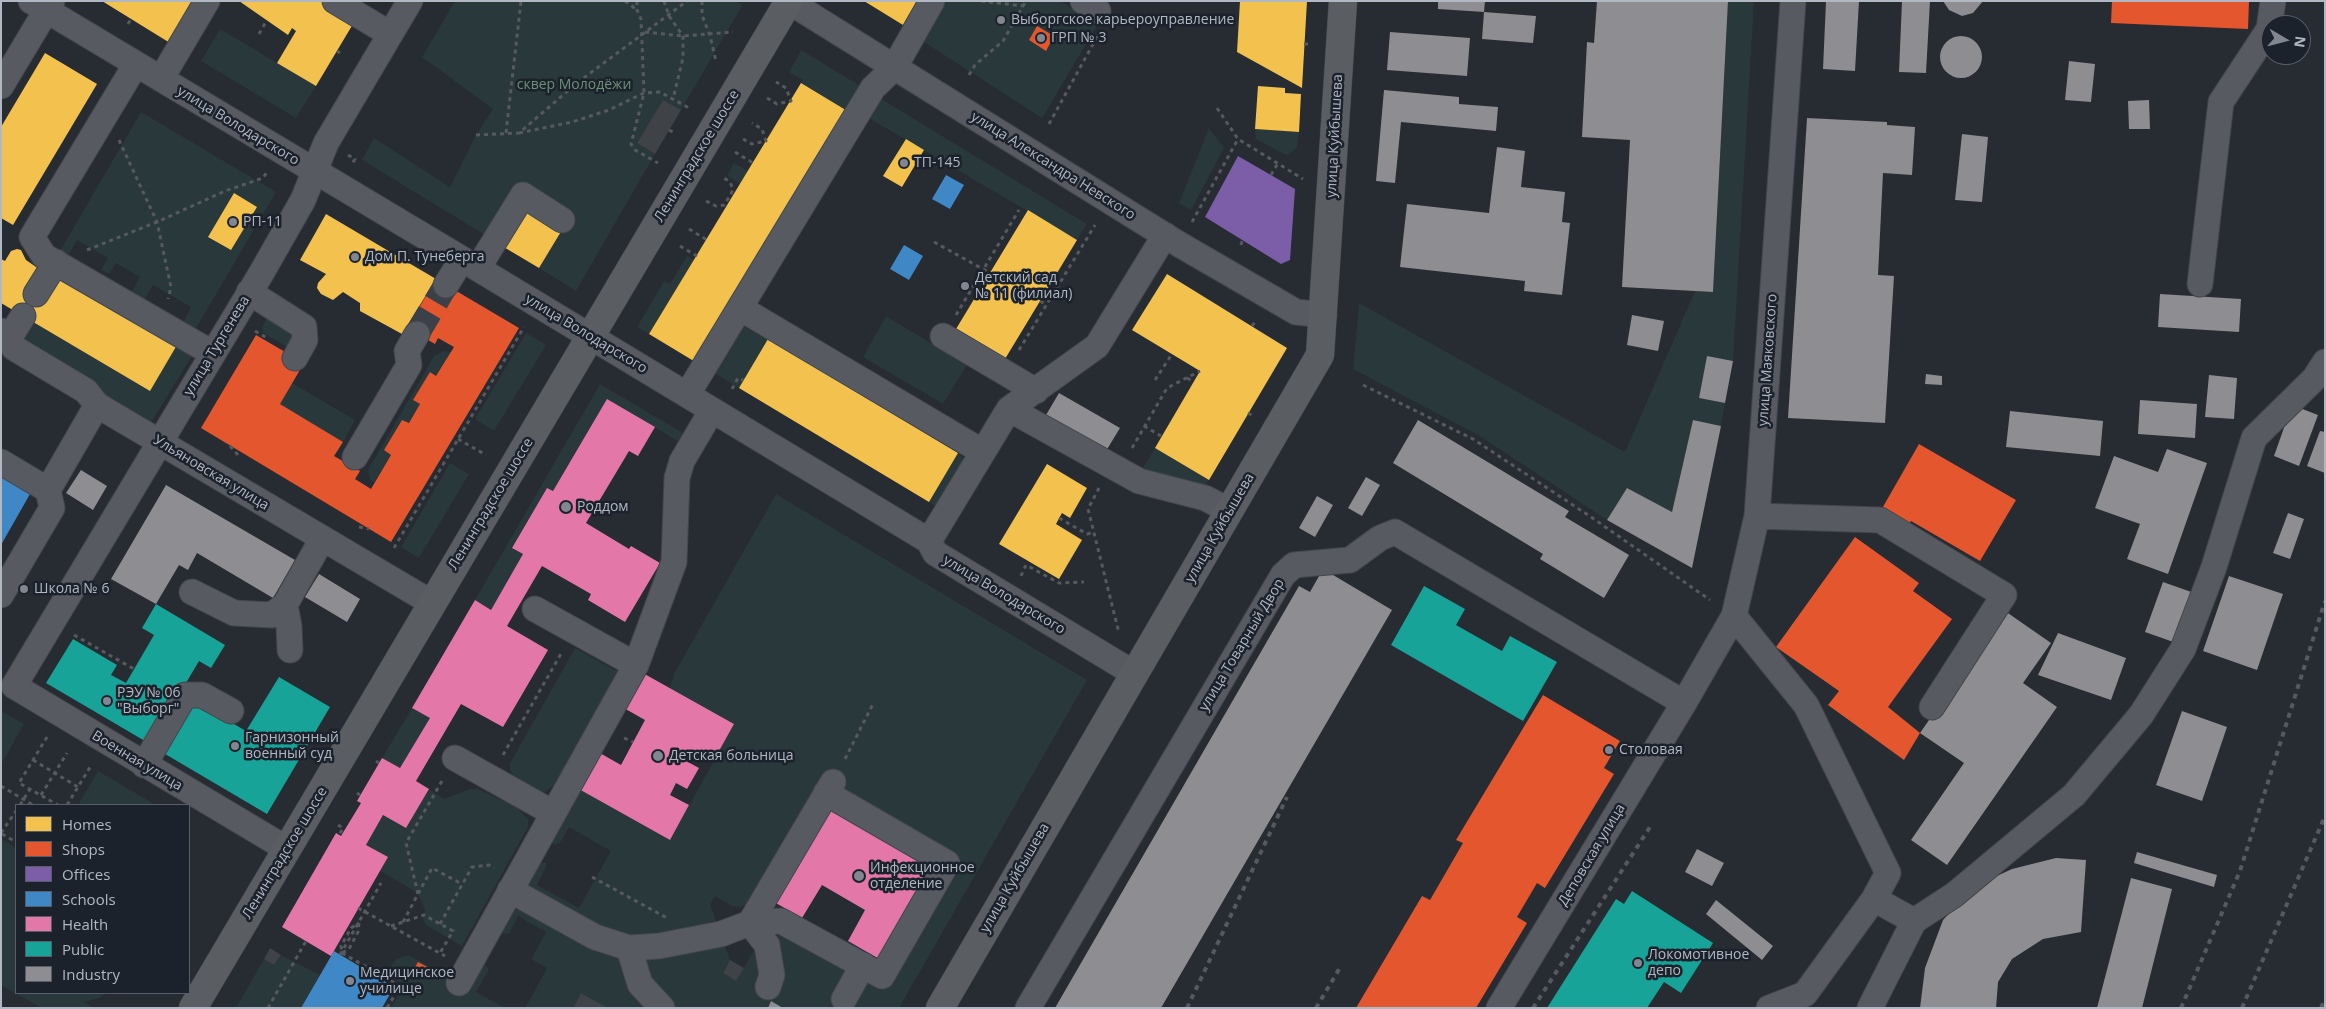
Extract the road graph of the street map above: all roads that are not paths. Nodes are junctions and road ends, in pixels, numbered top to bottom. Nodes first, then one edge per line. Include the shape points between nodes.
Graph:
1 (207, 1) edge
2 (335, 1) edge
3 (410, 1) edge
4 (789, 1) edge
5 (932, 1) edge
6 (1343, 1) edge
7 (1793, 1) edge
8 (2273, 1) edge
9 (43, 4) edge
10 (390, 34) junction
11 (136, 64) junction
12 (894, 68) junction
13 (162, 79) junction
14 (1, 86) edge
15 (314, 172) junction
16 (562, 220) dead end
17 (1164, 235) junction
18 (56, 262) junction
19 (470, 263) junction
20 (2200, 284) dead end
21 (446, 285) tunnel mouth
22 (250, 292) junction
23 (36, 294) dead end
24 (740, 308) junction
25 (1324, 315) junction
26 (23, 316) dead end
27 (6, 334) edge
28 (417, 334) tunnel mouth
29 (590, 336) junction
30 (943, 336) road end
31 (212, 353) junction
32 (295, 358) dead end
33 (2325, 362) edge
34 (1036, 392) junction
35 (687, 395) junction
36 (97, 405) junction
37 (712, 410) junction
38 (1009, 410) junction
39 (159, 442) junction
40 (982, 452) junction
41 (355, 457) dead end
42 (1, 462) edge
43 (48, 490) junction
44 (1230, 511) junction
45 (1757, 516) junction
46 (322, 539) junction
47 (929, 541) junction
48 (192, 592) dead end
49 (1, 595) edge
50 (432, 603) junction
51 (285, 605) junction
52 (534, 609) dead end
53 (1734, 616) junction
54 (290, 650) dead end
55 (636, 665) junction
56 (1135, 674) junction
57 (14, 686) joint
58 (1684, 703) junction
59 (1932, 707) dead end
60 (230, 711) dead end
61 (455, 758) road end
62 (144, 766) junction
63 (553, 813) junction
64 (287, 849) junction
65 (510, 890) junction
66 (1874, 899) junction
67 (1914, 921) junction
68 (750, 923) junction
69 (630, 948) junction
70 (863, 965) junction
71 (464, 975) road end
72 (768, 987) dead end
73 (844, 999) dead end
74 (1804, 1001) edge
75 (193, 1008) edge
76 (662, 1008) edge
77 (940, 1008) edge
78 (1028, 1008) edge
79 (1500, 1008) edge
80 (1769, 1008) edge
81 (1870, 1008) edge

1 - 13 street
2 - 10 street
3 - 10 street, улица Тургенева
4 - 12 street, улица Александра Невского
4 - 29 main road, Ленинградское шоссе
5 - 12 street
6 - 25 main road, улица Куйбышева
7 - 45 street, улица Маяковского
8 - 20 street via 2269,29 2221,102
9 - 11 street, улица Володарского
9 - 14 street
10 - 15 street, улица Тургенева via 326,143
11 - 13 street, улица Володарского
11 - 18 street via 32,237 44,256
12 - 17 street, улица Александра Невского
12 - 24 street via 873,88
13 - 15 street, улица Володарского
15 - 19 street, улица Володарского
15 - 22 street, улица Тургенева via 303,200
16 - 19 street via 523,196
17 - 25 street, улица Александра Невского via 1296,312
17 - 34 street via 1097,346
18 - 23 street
18 - 31 street
19 - 21 street
19 - 29 street, улица Володарского
22 - 31 street, улица Тургенева
22 - 32 street via 304,327 305,340
24 - 35 street
24 - 40 street
25 - 44 main road, улица Куйбышева via 1320,355
26 - 27 street
27 - 36 street, Ульяновская улица via 14,348 86,391
28 - 41 street via 407,351 409,365
29 - 35 street, улица Володарского
29 - 50 main road, Ленинградское шоссе
30 - 34 street
31 - 39 street, улица Тургенева
33 - 67 street via 2314,379 2254,438 2214,567 2183,649 2142,715 2074,795 1954,895
34 - 38 street
35 - 37 street, улица Володарского
36 - 39 street, Ульяновская улица
36 - 43 street
37 - 47 street, улица Володарского
37 - 55 street via 682,461 678,478 674,562
38 - 40 street
38 - 44 street via 1139,480 1205,498
39 - 46 street, Ульяновская улица
39 - 57 street, улица Тургенева
40 - 47 street
42 - 43 street
43 - 49 street via 52,508
44 - 56 main road, улица Куйбышева
45 - 53 street, улица Маяковского
45 - 59 street via 1880,520 2004,595
46 - 50 street, Ульяновская улица
46 - 51 street
47 - 56 street, улица Володарского via 936,553
48 - 51 street via 234,614 272,615
50 - 64 main road, Ленинградское шоссе
51 - 54 street
52 - 55 street
53 - 58 street, улица Маяковского
53 - 66 street via 1806,705 1888,873
55 - 63 street
56 - 77 main road, улица Куйбышева
57 - 62 street, Военная улица
58 - 78 street, улица Товарный Двор via 1395,532 1380,538 1350,560 1294,566 1283,575
58 - 79 street, Деповская улица
60 - 62 street via 202,695 185,695
61 - 63 street
62 - 64 street, Военная улица
63 - 65 street
64 - 75 main road, Ленинградское шоссе
65 - 69 street via 594,937
65 - 71 street
66 - 67 street
66 - 74 street
67 - 81 street
68 - 69 street via 721,934
68 - 70 street via 781,921
68 - 70 street via 829,788 947,863 882,976
68 - 72 street via 768,945 772,975
69 - 76 street via 640,984
70 - 73 street
74 - 80 street

